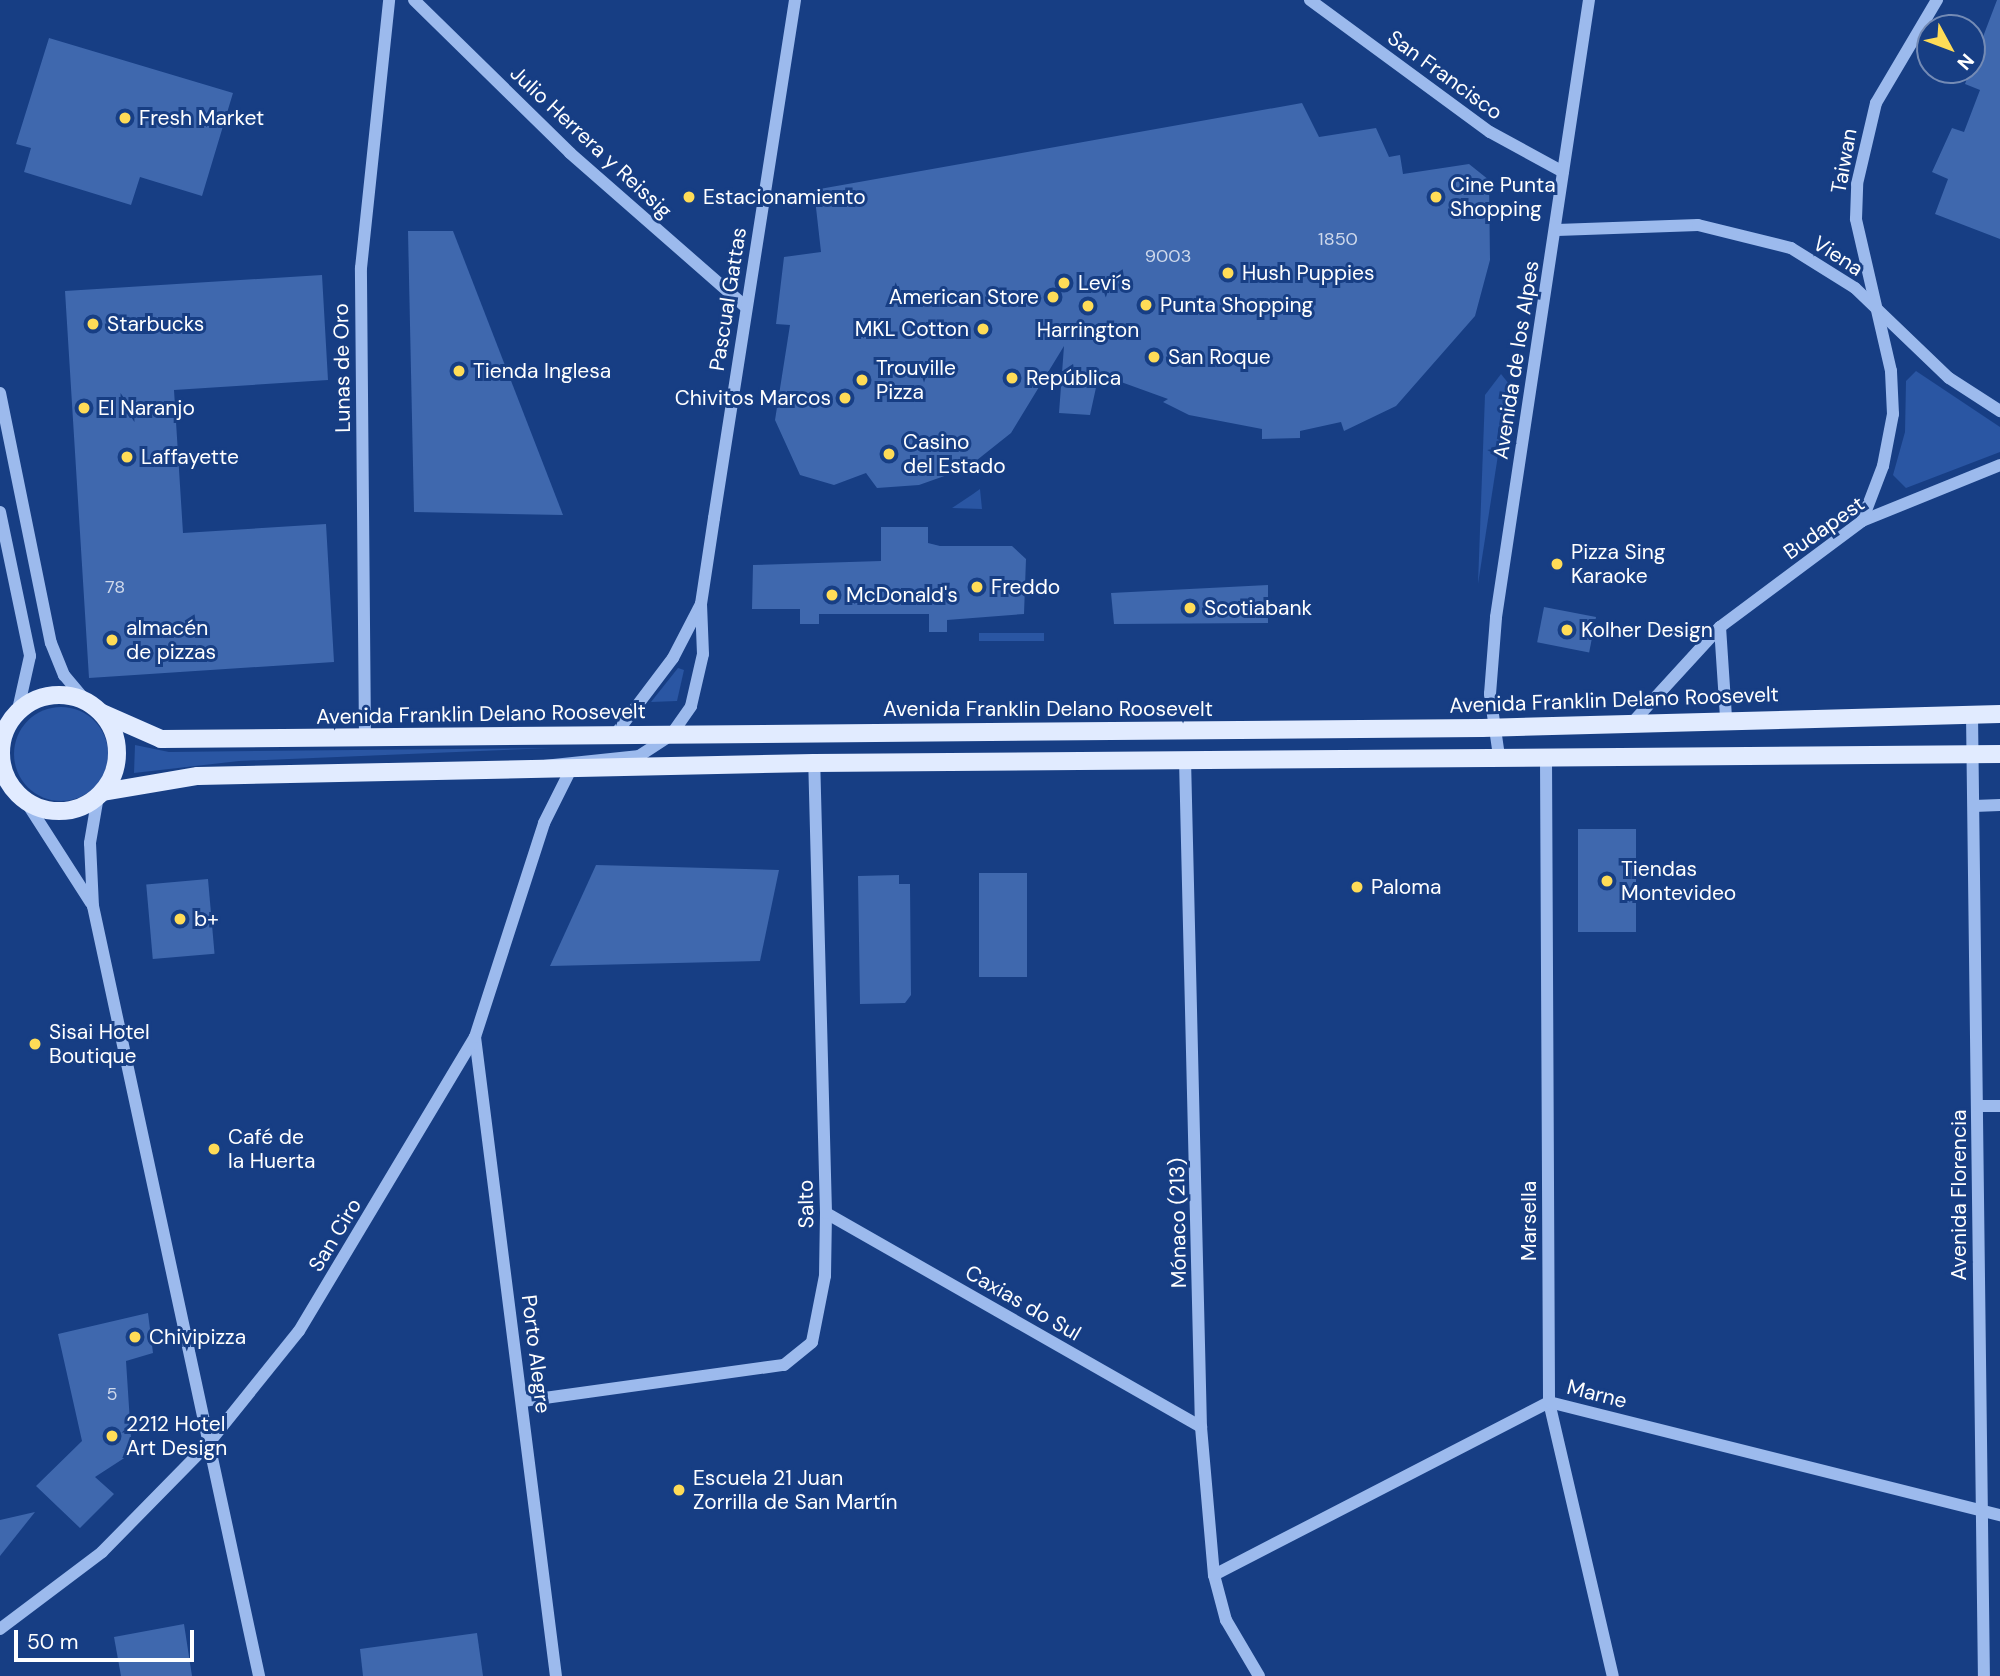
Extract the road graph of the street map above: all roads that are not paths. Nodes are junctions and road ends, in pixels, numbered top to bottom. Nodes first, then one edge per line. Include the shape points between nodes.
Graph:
1 (389, 0) edge
2 (414, 0) edge
3 (794, 0) edge
4 (1310, 0) edge
5 (1589, 0) edge
6 (1937, 0) edge
7 (1563, 172) junction
8 (1557, 230) junction
9 (746, 307) junction
10 (1880, 313) junction
11 (0, 393) edge
12 (2000, 411) edge
13 (2000, 465) edge
14 (0, 512) edge
15 (1862, 521) junction
16 (22, 522) junction
17 (3, 528) junction
18 (701, 604) junction
19 (1720, 627) junction
20 (87, 702) junction
21 (102, 713) junction
22 (1972, 714) junction
23 (2000, 714) edge
24 (1726, 718) junction
25 (8, 723) edge
26 (1632, 723) junction
27 (1494, 728) junction
28 (671, 735) junction
29 (614, 736) junction
30 (365, 738) junction
31 (2000, 754) edge
32 (1972, 755) junction
33 (1499, 756) junction
34 (1546, 758) junction
35 (1185, 759) junction
36 (814, 763) junction
37 (530, 771) junction
38 (570, 771) junction
39 (0, 786) edge
40 (100, 794) junction
41 (22, 798) junction
42 (2000, 805) edge
43 (1974, 806) junction
44 (93, 906) junction
45 (475, 1037) junction
46 (1979, 1106) junction
47 (2000, 1106) edge
48 (826, 1213) junction
49 (523, 1401) junction
50 (1549, 1402) junction
51 (1201, 1427) junction
52 (208, 1444) junction
53 (1979, 1510) junction
54 (2000, 1516) edge
55 (1214, 1575) junction
56 (0, 1629) edge
57 (259, 1676) edge
58 (556, 1676) edge
59 (1259, 1676) edge
60 (1613, 1676) edge
61 (1984, 1676) edge

1 - 30 street, Lunas de Oro via 361,268
2 - 9 street, Julio Herrera y Reissig via 570,153
3 - 9 street, Pascual Gattas
4 - 7 street, San Francisco via 1490,132
5 - 7 street, Avenida de los Alpes
6 - 10 street, Taiwan via 1891,71 1862,151 1856,219
7 - 8 street, Avenida de los Alpes
8 - 10 street, Viena via 1729,229 1822,264
8 - 27 street, Avenida de los Alpes via 1496,617 1490,694
9 - 18 street, Pascual Gattas
10 - 12 street via 1949,378
10 - 15 street via 1893,414 1883,466
11 - 16 street
13 - 15 street, Budapest
14 - 17 street
15 - 19 street, Budapest
16 - 17 street
16 - 20 street via 51,643 64,676
17 - 25 street via 30,656
18 - 28 street, Pascual Gattas via 705,633 691,706
18 - 29 street, Pascual Gattas via 673,658
19 - 24 street
19 - 26 street, Budapest
20 - 21 main road
20 - 25 main road via 57,695
21 - 30 main road, Avenida Franklin Delano Roosevelt via 161,738
21 - 40 main road via 117,744 115,769
22 - 23 main road, Avenida Franklin Delano Roosevelt
22 - 24 main road, Avenida Franklin Delano Roosevelt
22 - 32 street, Avenida Florencia
24 - 26 main road, Avenida Franklin Delano Roosevelt
25 - 41 main road via 3,769
26 - 27 main road, Avenida Franklin Delano Roosevelt
27 - 28 main road, Avenida Franklin Delano Roosevelt
27 - 33 street, Avenida de los Alpes
28 - 29 main road, Avenida Franklin Delano Roosevelt
28 - 37 street, Pascual Gattas via 639,756 558,760
29 - 30 main road, Avenida Franklin Delano Roosevelt
31 - 32 main road
32 - 34 main road
32 - 43 street, Avenida Florencia
33 - 34 main road
33 - 35 main road
34 - 50 street, Marsella
35 - 36 main road
35 - 51 street, Mónaco (213)
36 - 38 main road
36 - 48 street, Salto
37 - 38 main road
37 - 40 main road via 198,776
38 - 45 street, San Ciro via 544,823
39 - 41 main road
40 - 41 main road via 60,811
40 - 44 street via 90,842
41 - 44 street
42 - 43 street
43 - 46 street, Avenida Florencia
44 - 52 street
45 - 49 street, Porto Alegre
45 - 52 street, San Ciro via 299,1331
46 - 47 street
46 - 53 street, Avenida Florencia
48 - 49 street, Salto via 820,1313 802,1356 784,1366
48 - 51 street, Caxias do Sul
49 - 58 street, Porto Alegre
50 - 53 street, Marne
50 - 55 street, Marne
50 - 60 street, Marsella
51 - 55 street, Mónaco (213)
52 - 56 street, San Ciro via 87,1566
52 - 57 street
53 - 54 street, Marne
53 - 61 street, Avenida Florencia
55 - 59 street, Mónaco (213) via 1226,1620

